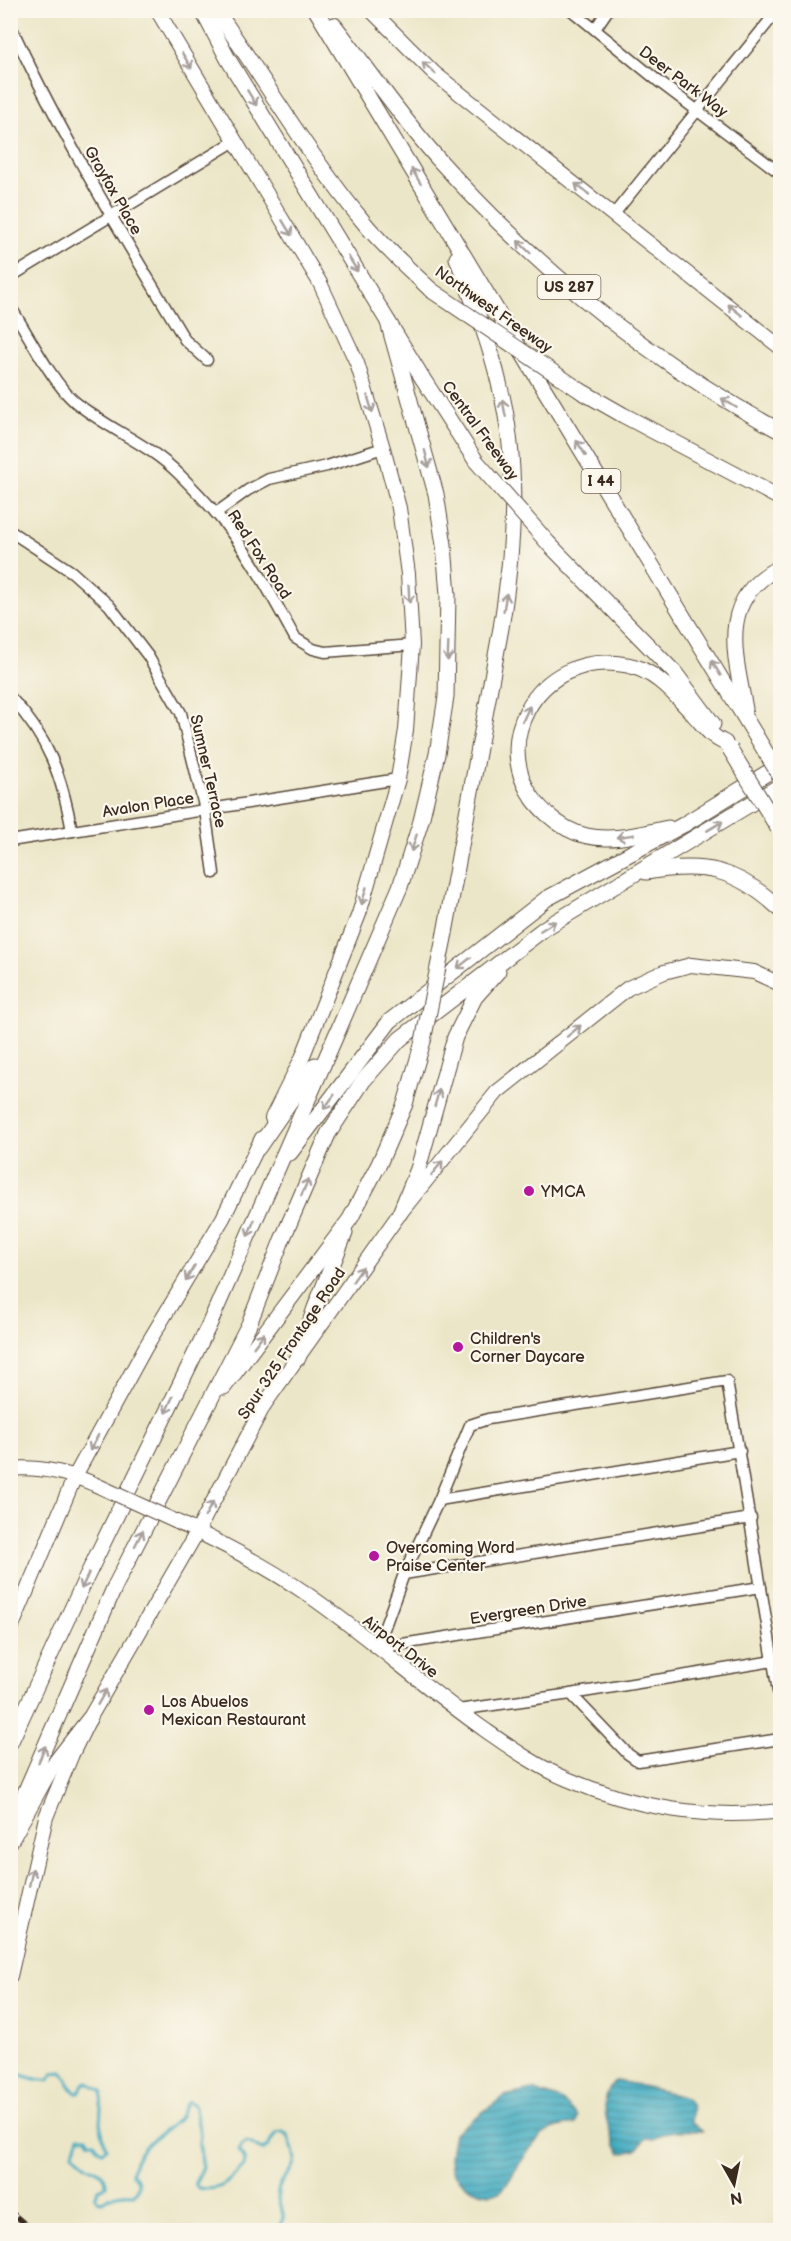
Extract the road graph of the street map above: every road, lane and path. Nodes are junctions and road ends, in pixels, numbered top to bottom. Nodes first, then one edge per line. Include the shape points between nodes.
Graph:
1 (157, 10) edge
2 (202, 10) edge
3 (216, 10) edge
4 (316, 10) edge
5 (323, 10) edge
6 (571, 10) edge
7 (608, 10) edge
8 (778, 10) edge
9 (378, 13) edge
10 (10, 24) edge
11 (595, 30) junction
12 (698, 110) junction
13 (235, 141) junction
14 (780, 174) edge
15 (614, 214) junction
16 (111, 216) junction
17 (446, 226) junction
18 (10, 277) edge
19 (10, 306) edge
20 (388, 322) junction
21 (780, 346) edge
22 (207, 360) dead end
23 (780, 431) edge
24 (383, 448) junction
25 (780, 498) edge
26 (216, 513) junction
27 (10, 531) edge
28 (780, 567) edge
29 (412, 645) junction
30 (10, 697) edge
31 (746, 718) junction
32 (728, 746) junction
33 (780, 765) edge
34 (780, 776) edge
35 (398, 780) junction
36 (780, 786) edge
37 (205, 810) junction
38 (683, 825) junction
39 (72, 831) junction
40 (779, 831) edge
41 (10, 841) edge
42 (214, 873) dead end
43 (637, 874) junction
44 (780, 909) edge
45 (518, 947) junction
46 (780, 984) edge
47 (338, 1033) junction
48 (258, 1148) junction
49 (274, 1174) junction
50 (400, 1213) junction
51 (350, 1219) junction
52 (298, 1358) junction
53 (199, 1420) junction
54 (740, 1451) junction
55 (10, 1469) edge
56 (75, 1476) junction
57 (439, 1500) junction
58 (751, 1518) junction
59 (197, 1532) junction
60 (404, 1574) junction
61 (761, 1587) junction
62 (10, 1631) edge
63 (377, 1648) junction
64 (773, 1661) junction
65 (571, 1694) junction
66 (27, 1704) junction
67 (780, 1704) edge
68 (458, 1710) junction
69 (89, 1719) junction
70 (10, 1732) edge
71 (780, 1739) edge
72 (10, 1743) edge
73 (780, 1811) edge
74 (10, 1827) edge
75 (10, 1842) edge
76 (10, 1976) edge

1 -> 13 main road
2 -> 20 highway, Central Freeway
3 - 25 highway, Northwest Freeway, bridge via 333,183 367,226 431,290 581,391
17 -> 4 highway, I 44
23 -> 5 highway, US 287 via 737,408 633,338 529,252 439,160
6 - 11 street, Deer Park Way
7 - 11 street
8 - 12 street
15 -> 9 main road via 434,73
10 - 16 street, Grayfox Place via 56,119
11 - 12 street, Deer Park Way
12 - 14 street, Deer Park Way
12 - 15 street
13 - 16 street
13 -> 24 main road via 320,283 357,363
21 -> 15 main road
16 - 18 street
16 - 22 street, Grayfox Place via 185,340
31 -> 17 highway, I 44
51 -> 17 highway, bridge via 405,1104 423,1041 509,581 513,502 500,385
19 - 26 street, Red Fox Road via 72,400 153,452
20 - 32 highway, Central Freeway, bridge via 476,461 549,544 675,673
20 -> 47 highway via 436,494 444,545 448,618 446,697 421,821 399,887
24 - 26 street via 269,480
24 -> 29 main road via 399,508
26 - 29 street, Red Fox Road via 248,558 295,638 303,644 325,652
27 - 37 street, Sumner Terrace via 72,572 101,599 148,656 181,713
28 - 31 highway via 757,583 736,620 734,653
29 - 35 main road
30 - 39 street via 26,713 52,756 65,791
31 - 34 highway, I 44, bridge
38 -> 32 highway via 605,838 586,836 552,818 537,806 520,771 518,742 528,709 544,687 570,669 583,664 630,665 668,687 713,738
32 - 40 highway, Central Freeway, bridge
33 - 38 highway
35 - 37 street, Avalon Place
35 -> 48 main road via 359,914 302,1058
43 -> 36 highway
37 - 39 street, Avalon Place
37 - 42 street, Sumner Terrace
38 -> 49 highway via 546,899 390,1021
39 - 41 street, Avalon Place
43 - 44 highway via 678,867 710,868 737,879
45 -> 43 highway
50 -> 45 highway via 418,1169 455,1037 475,997
53 -> 45 highway via 249,1324 328,1134 363,1082 400,1039
50 -> 46 main road, Spur 325 Frontage Road via 497,1092 628,987 691,965 754,972
47 - 48 highway
47 - 49 highway
48 -> 56 main road via 223,1218
49 -> 66 highway via 208,1325
52 -> 50 main road, Spur 325 Frontage Road
51 - 52 highway
53 -> 51 highway
59 -> 52 main road, Spur 325 Frontage Road via 264,1406
74 -> 53 highway via 115,1587
54 - 57 street
54 - 57 street via 727,1381 488,1419 470,1425
54 - 58 street
55 - 56 main road, Airport Drive via 33,1467
56 - 59 main road, Airport Drive, bridge
56 - 62 main road
57 - 60 street
58 - 60 street
58 - 61 street
59 - 63 main road, Airport Drive via 243,1553
69 -> 59 main road, Spur 325 Frontage Road
60 - 63 street
61 - 63 street, Evergreen Drive
61 - 64 street
63 - 68 main road, Airport Drive
64 - 65 street
64 - 67 street
65 - 68 street
65 - 71 street via 638,1761
66 - 70 highway
66 - 72 highway
68 - 73 main road, Airport Drive via 565,1779 625,1800 695,1812
69 - 75 highway via 51,1768
76 -> 69 main road, Spur 325 Frontage Road via 46,1817

